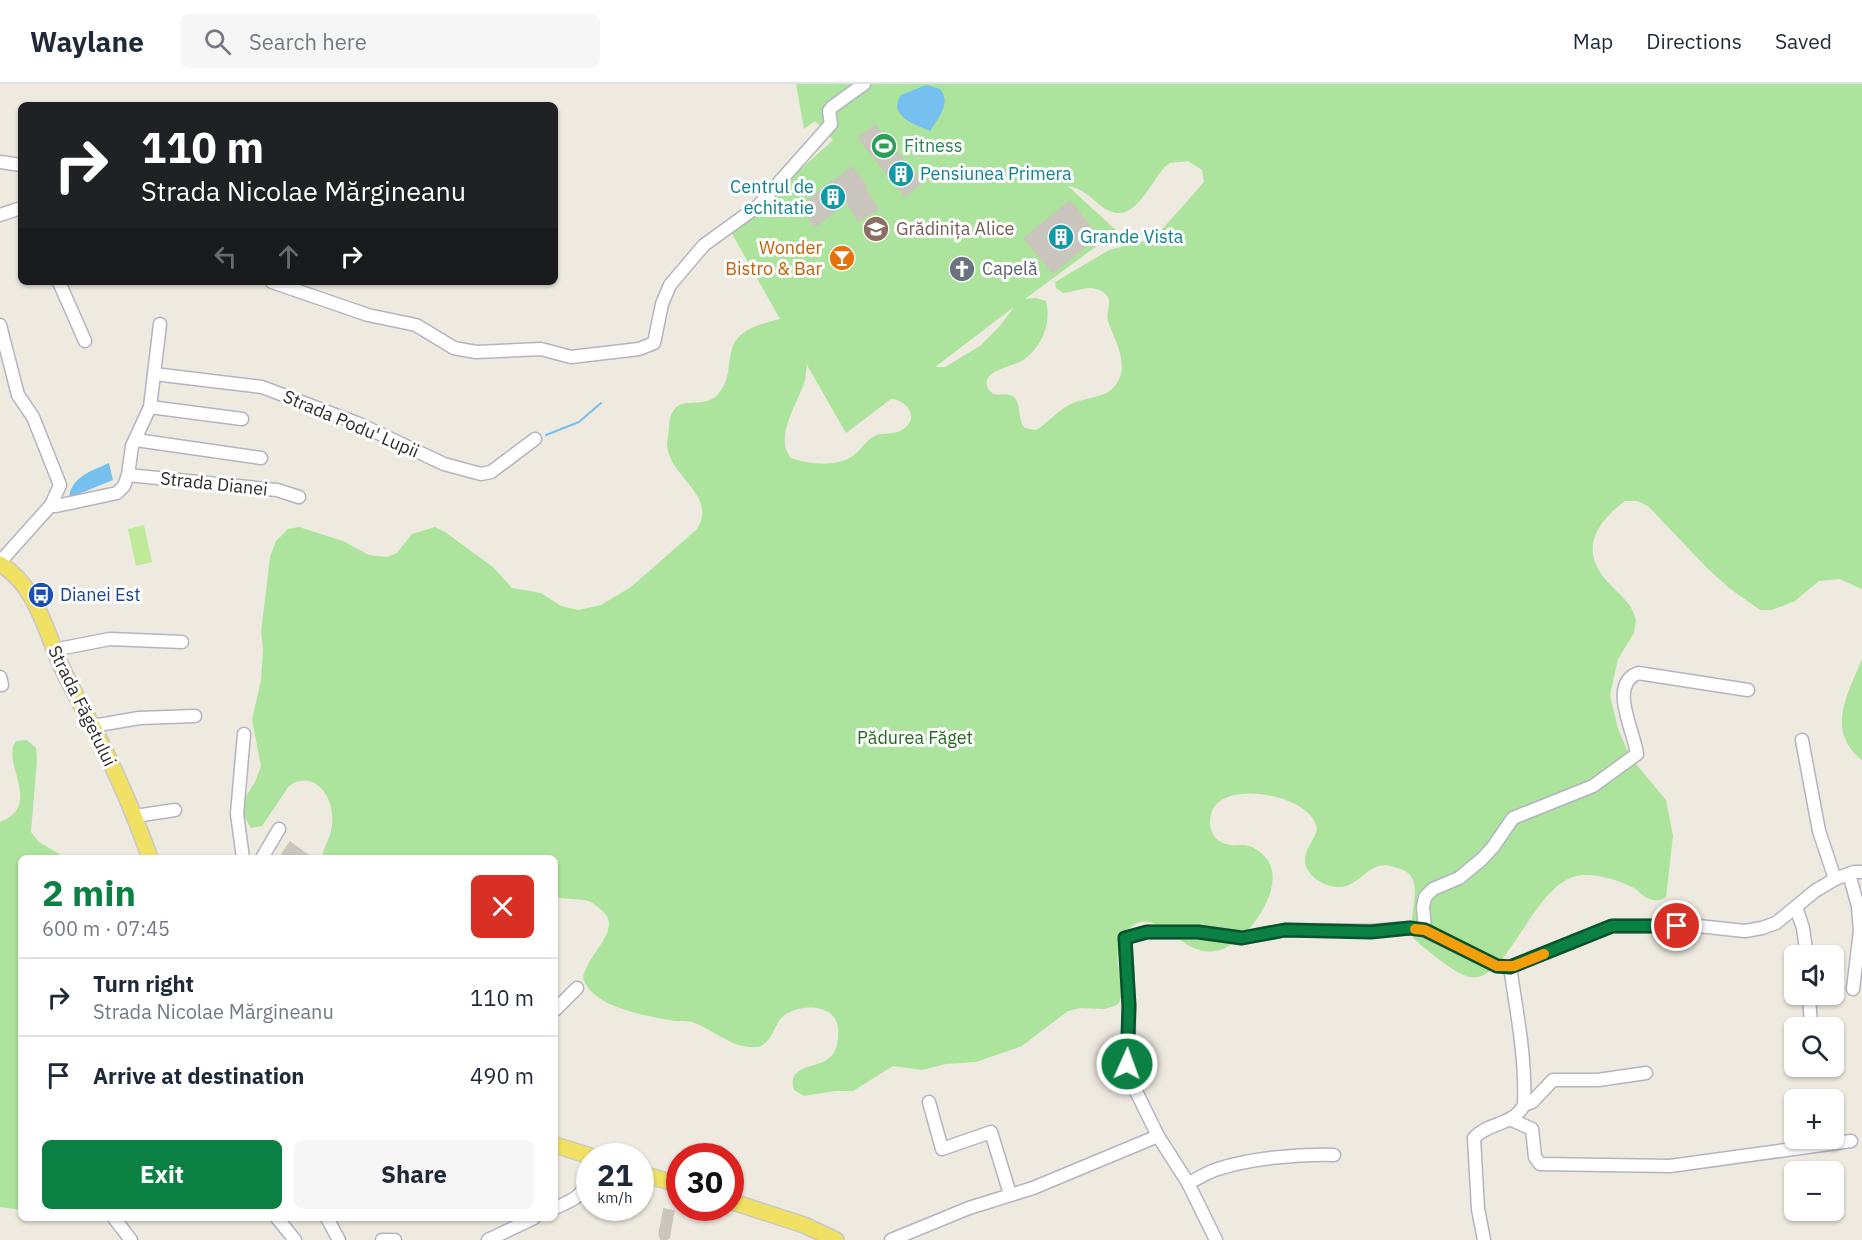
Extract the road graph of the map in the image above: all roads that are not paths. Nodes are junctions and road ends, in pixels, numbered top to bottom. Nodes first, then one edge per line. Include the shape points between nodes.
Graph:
1 (864, 84) edge
2 (0, 162) edge
3 (18, 165) edge
4 (18, 209) edge
5 (0, 215) edge
6 (60, 285) edge
7 (281, 285) edge
8 (160, 324) dead end
9 (1, 330) edge
10 (86, 341) dead end
11 (154, 374) junction
12 (150, 407) junction
13 (242, 419) dead end
14 (535, 439) dead end
15 (136, 440) junction
16 (261, 458) dead end
17 (128, 476) junction
18 (299, 497) dead end
19 (51, 505) junction
20 (0, 563) edge
21 (182, 642) dead end
22 (53, 650) junction
23 (1748, 690) dead end
24 (195, 716) dead end
25 (93, 726) junction
26 (244, 734) dead end
27 (1802, 740) dead end
28 (175, 810) dead end
29 (135, 816) junction
30 (279, 828) dead end
31 (149, 855) edge
32 (243, 855) edge
33 (264, 855) edge
34 (1862, 872) edge
35 (1849, 874) junction
36 (1835, 879) junction
37 (1796, 907) junction
38 (1425, 930) junction
39 (1805, 945) edge
40 (1510, 967) junction
41 (577, 988) dead end
42 (1853, 989) dead end
43 (558, 1007) edge
44 (1646, 1073) dead end
45 (929, 1102) dead end
46 (1524, 1105) junction
47 (1512, 1120) junction
48 (1158, 1136) junction
49 (1851, 1141) dead end
50 (558, 1146) edge
51 (576, 1152) edge
52 (1334, 1155) dead end
53 (1188, 1184) junction
54 (1010, 1194) junction
55 (576, 1198) edge
56 (744, 1206) edge
57 (558, 1207) edge
58 (116, 1221) edge
59 (279, 1221) edge
60 (329, 1221) edge
61 (528, 1221) edge
62 (131, 1240) edge
63 (295, 1240) edge
64 (339, 1240) edge
65 (382, 1240) edge
66 (395, 1240) edge
67 (488, 1240) edge
68 (836, 1240) edge
69 (891, 1240) edge
70 (1216, 1240) edge
71 (1484, 1240) edge

1 - 7 street via 832,106 831,124 758,206 704,245 670,285 654,343 639,349 571,357 540,349 476,352 454,348 416,325 368,315
2 - 3 street
4 - 5 street
6 - 10 street
8 - 11 street
9 - 19 street via 18,395 33,417 60,484
11 - 12 street
11 - 14 street, Strada Podu' Lupii via 262,387 357,423 444,464 481,474 491,472
12 - 13 street
12 - 15 street
15 - 16 street, Strada Dianei
15 - 17 street
17 - 18 street, Strada Dianei via 277,490
17 - 19 street via 117,493
19 - 20 street
20 - 22 main road, Strada Făgetului via 17,577 34,601
21 - 22 street via 110,639
22 - 25 main road, Strada Făgetului
23 - 38 street via 1638,673 1629,676 1623,696 1637,754 1593,786 1513,818 1482,859 1459,878 1432,889 1425,897
24 - 25 street via 139,718
25 - 29 main road, Strada Făgetului
26 - 32 street via 237,814
27 - 36 street via 1819,831
28 - 29 street
29 - 31 main road, Strada Făgetului
30 - 33 street
34 - 35 street
35 - 36 street
35 - 42 street via 1860,931
36 - 37 street
37 - 39 street
37 - 40 street via 1776,923 1745,931 1698,926 1612,926
38 - 40 street via 1497,966
38 - 48 street via 1285,930 1242,938 1198,932 1147,932 1125,938 1128,1075
40 - 46 street via 1524,1061
41 - 43 street
44 - 46 street via 1598,1080 1553,1080
45 - 54 street via 942,1149 991,1132
46 - 47 street
47 - 49 street via 1532,1129 1535,1157 1540,1164 1670,1166
47 - 71 street via 1480,1131 1474,1138
48 - 53 street
48 - 54 street
50 - 51 main road
52 - 53 street via 1278,1158 1227,1167
53 - 70 street
54 - 69 street
55 - 57 street
56 - 68 main road
58 - 62 street
59 - 63 street
60 - 64 street
61 - 67 street
65 - 66 street

